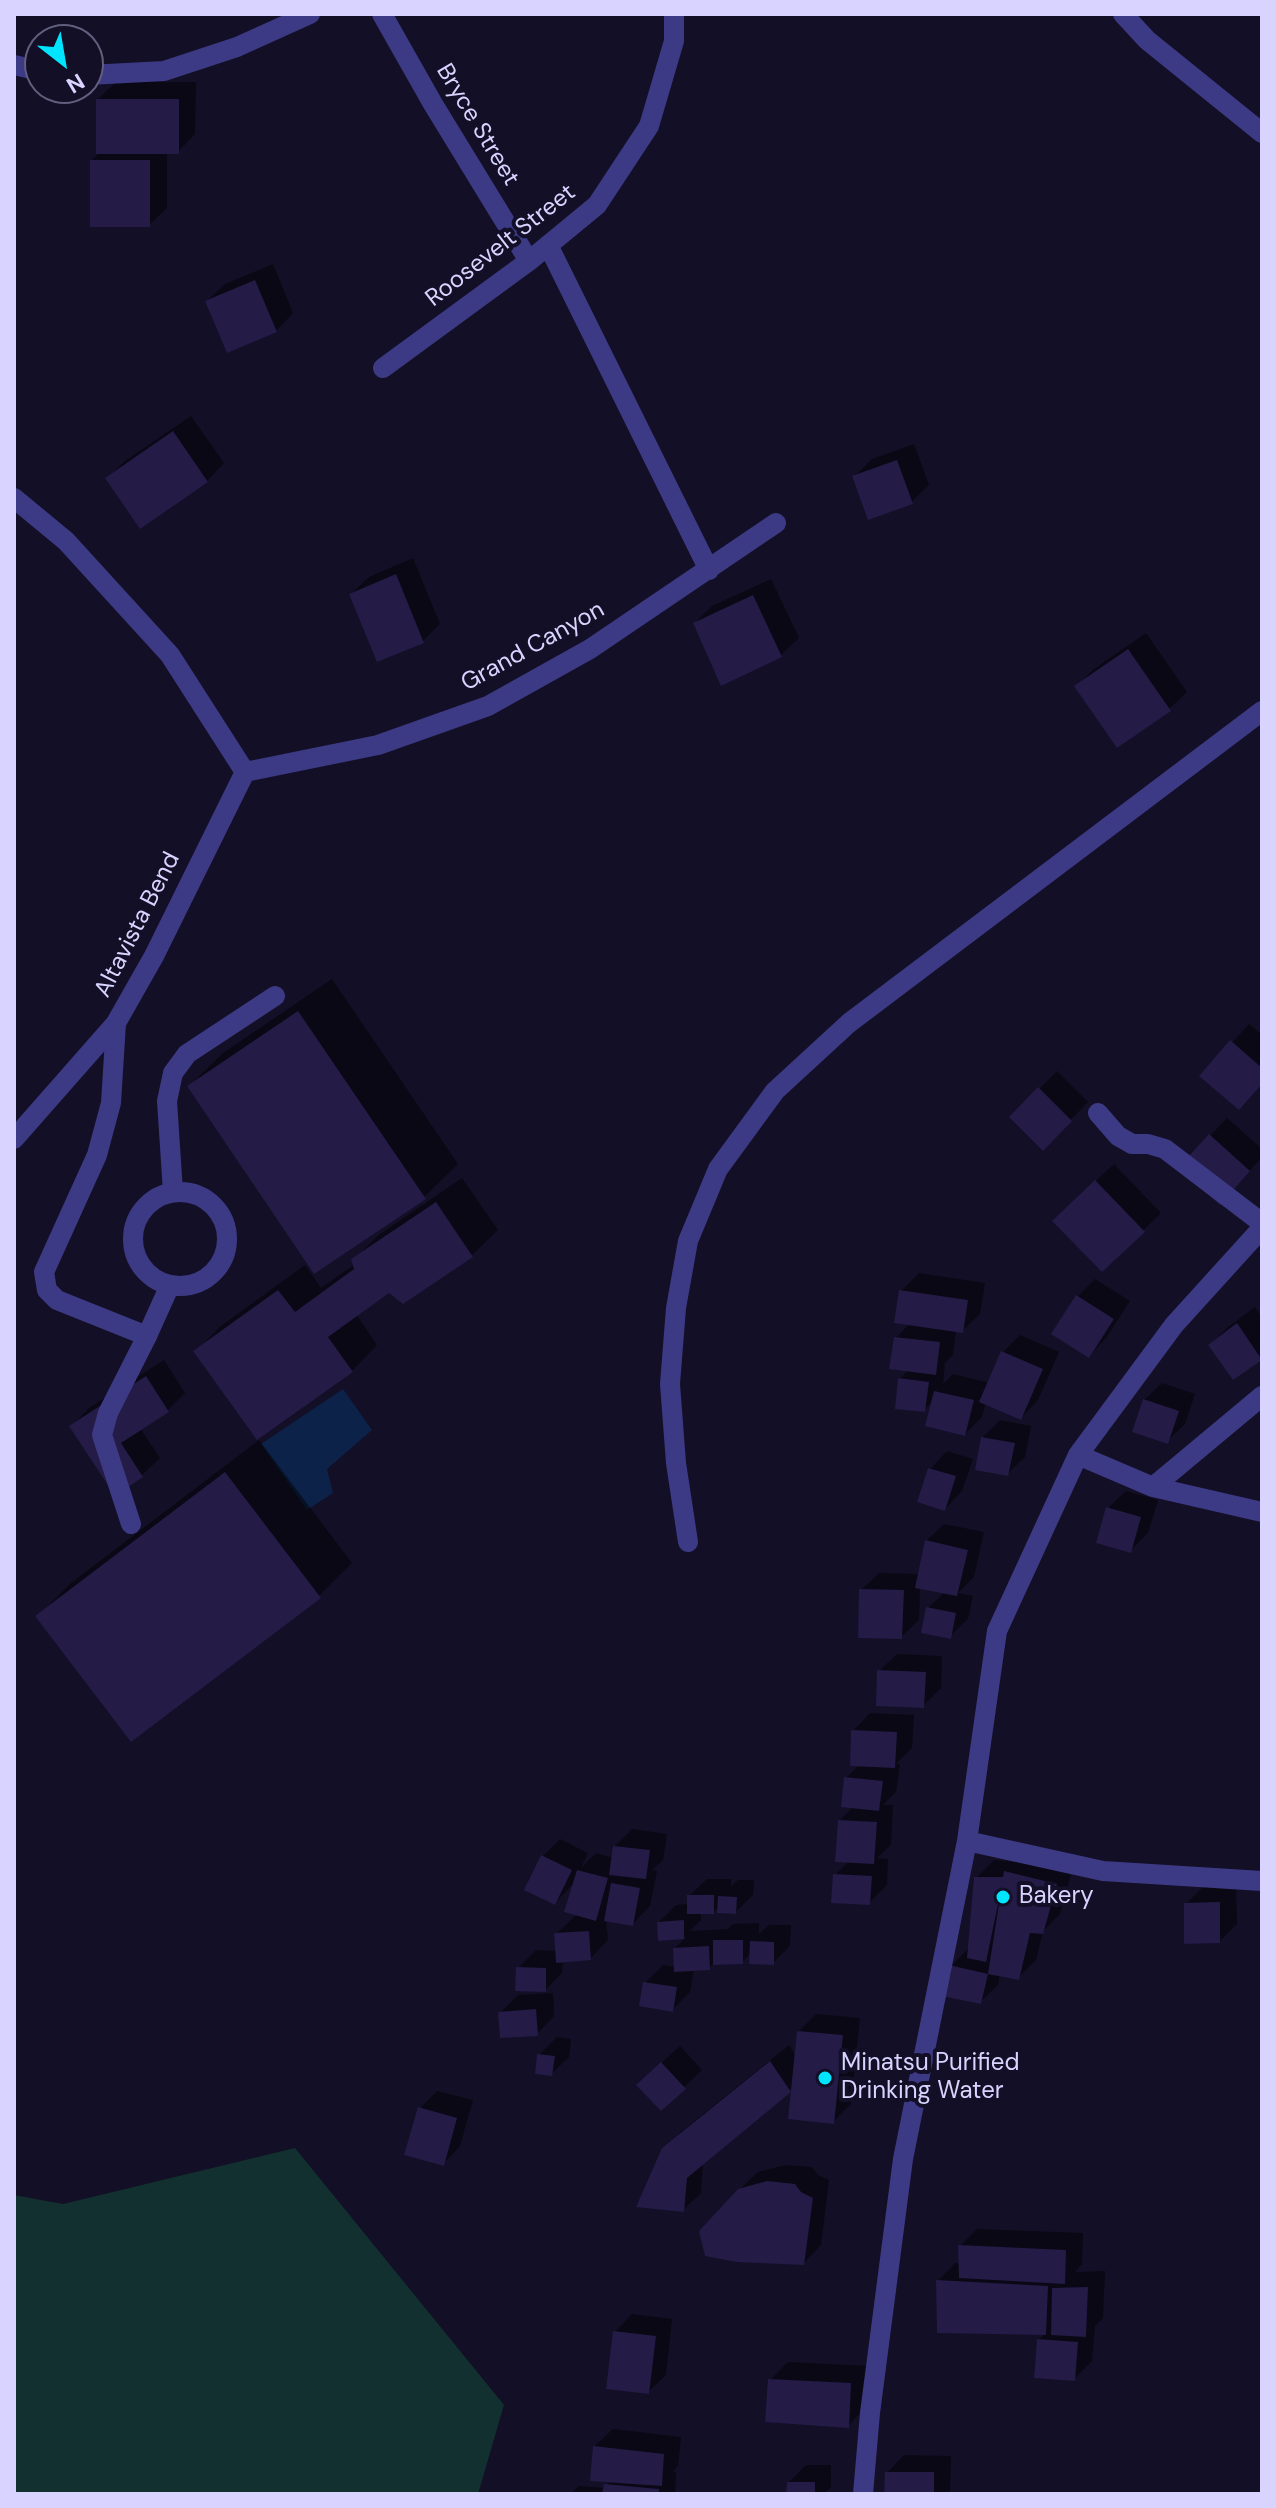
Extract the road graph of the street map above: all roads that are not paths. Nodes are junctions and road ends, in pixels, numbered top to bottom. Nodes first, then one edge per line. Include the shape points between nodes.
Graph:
1 (310, 14) edge
2 (382, 14) edge
3 (674, 14) edge
4 (1123, 14) edge
5 (104, 74) edge
6 (1262, 133) edge
7 (548, 245) junction
8 (529, 261) junction
9 (383, 368) dead end
10 (14, 498) edge
11 (776, 523) dead end
12 (709, 570) junction
13 (1262, 711) edge
14 (245, 772) junction
15 (275, 996) dead end
16 (116, 1023) junction
17 (1098, 1113) dead end
18 (14, 1139) edge
19 (173, 1192) junction
20 (1262, 1226) edge
21 (170, 1285) junction
22 (147, 1336) junction
23 (1262, 1396) edge
24 (1078, 1455) junction
25 (1153, 1487) junction
26 (1262, 1512) edge
27 (131, 1524) dead end
28 (688, 1542) dead end
29 (967, 1841) junction
30 (1262, 1881) edge
31 (863, 2494) edge

1 - 5 street via 237,47 164,71
2 - 8 street, Bryce Street
3 - 7 street, Roosevelt Street via 674,41 649,126 597,205
4 - 6 street via 1147,40
7 - 8 street, Roosevelt Street
7 - 12 street
8 - 9 street, Roosevelt Street
10 - 14 street via 66,541 170,655
11 - 12 street, Grand Canyon
12 - 14 street, Grand Canyon via 590,649 488,706 378,745
13 - 28 street via 849,1023 775,1091 718,1169 688,1241 676,1308 670,1384
14 - 16 street, Altavista Bend
15 - 19 street via 187,1054 173,1073 167,1101
16 - 18 street
16 - 22 street, Altavista Bend via 111,1103 97,1155 44,1272 47,1290 57,1300
17 - 20 street via 1132,1144 1165,1149
19 - 21 street via 144,1208 133,1243 143,1269
19 - 21 street via 187,1192 213,1204 227,1230 227,1245 206,1279
20 - 24 street via 1174,1325
21 - 22 street
22 - 27 street via 102,1435
23 - 25 street
24 - 25 street
24 - 29 street via 997,1631
25 - 26 street
29 - 30 street via 1103,1871
29 - 31 street via 903,2159

